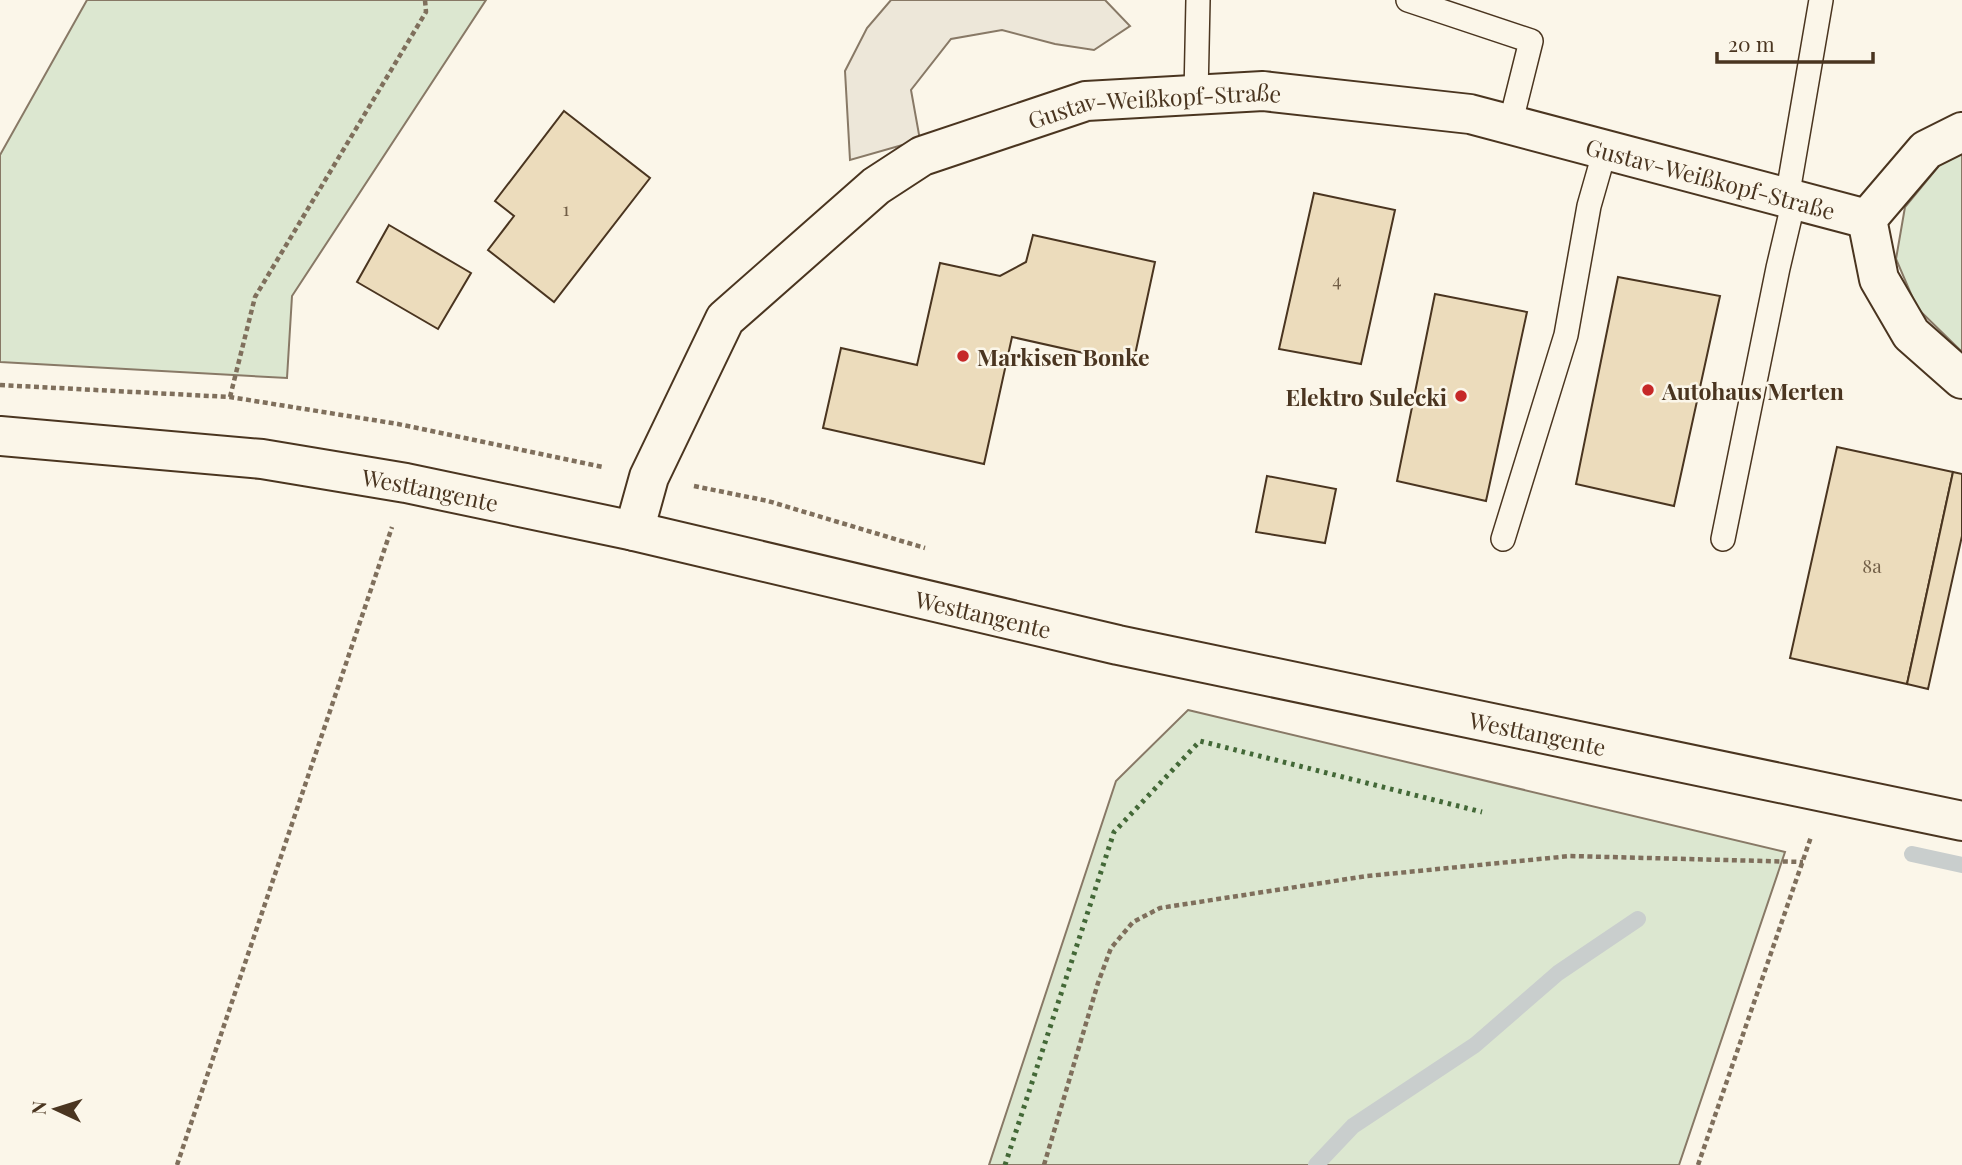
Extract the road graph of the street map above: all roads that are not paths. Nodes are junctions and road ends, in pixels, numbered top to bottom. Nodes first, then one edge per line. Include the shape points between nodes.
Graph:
1 (1198, 0) edge
2 (1408, 0) edge
3 (1821, 0) edge
4 (1196, 95) junction
5 (1510, 125) junction
6 (1962, 132) edge
7 (1605, 150) junction
8 (1791, 199) junction
9 (1867, 219) junction
10 (1962, 379) edge
11 (0, 436) edge
12 (634, 531) junction
13 (1503, 539) dead end
14 (1723, 539) dead end
15 (1962, 821) edge

1 - 4 lane
2 - 5 lane via 1531,41
3 - 8 lane
4 - 5 street, Gustav-Weißkopf-Straße via 1263,91 1470,114
4 - 12 street, Gustav-Weißkopf-Straße via 1086,101 922,156 876,186 725,319 649,477
5 - 7 street, Gustav-Weißkopf-Straße
6 - 9 street, Gustav-Weißkopf-Straße via 1926,150
7 - 8 street, Gustav-Weißkopf-Straße
7 - 13 lane via 1589,206 1566,335
8 - 9 street, Gustav-Weißkopf-Straße
8 - 14 lane
9 - 10 street, Gustav-Weißkopf-Straße via 1879,279 1911,334
11 - 12 street, Westtangente via 262,459 406,483
12 - 15 street, Westtangente via 1118,645

